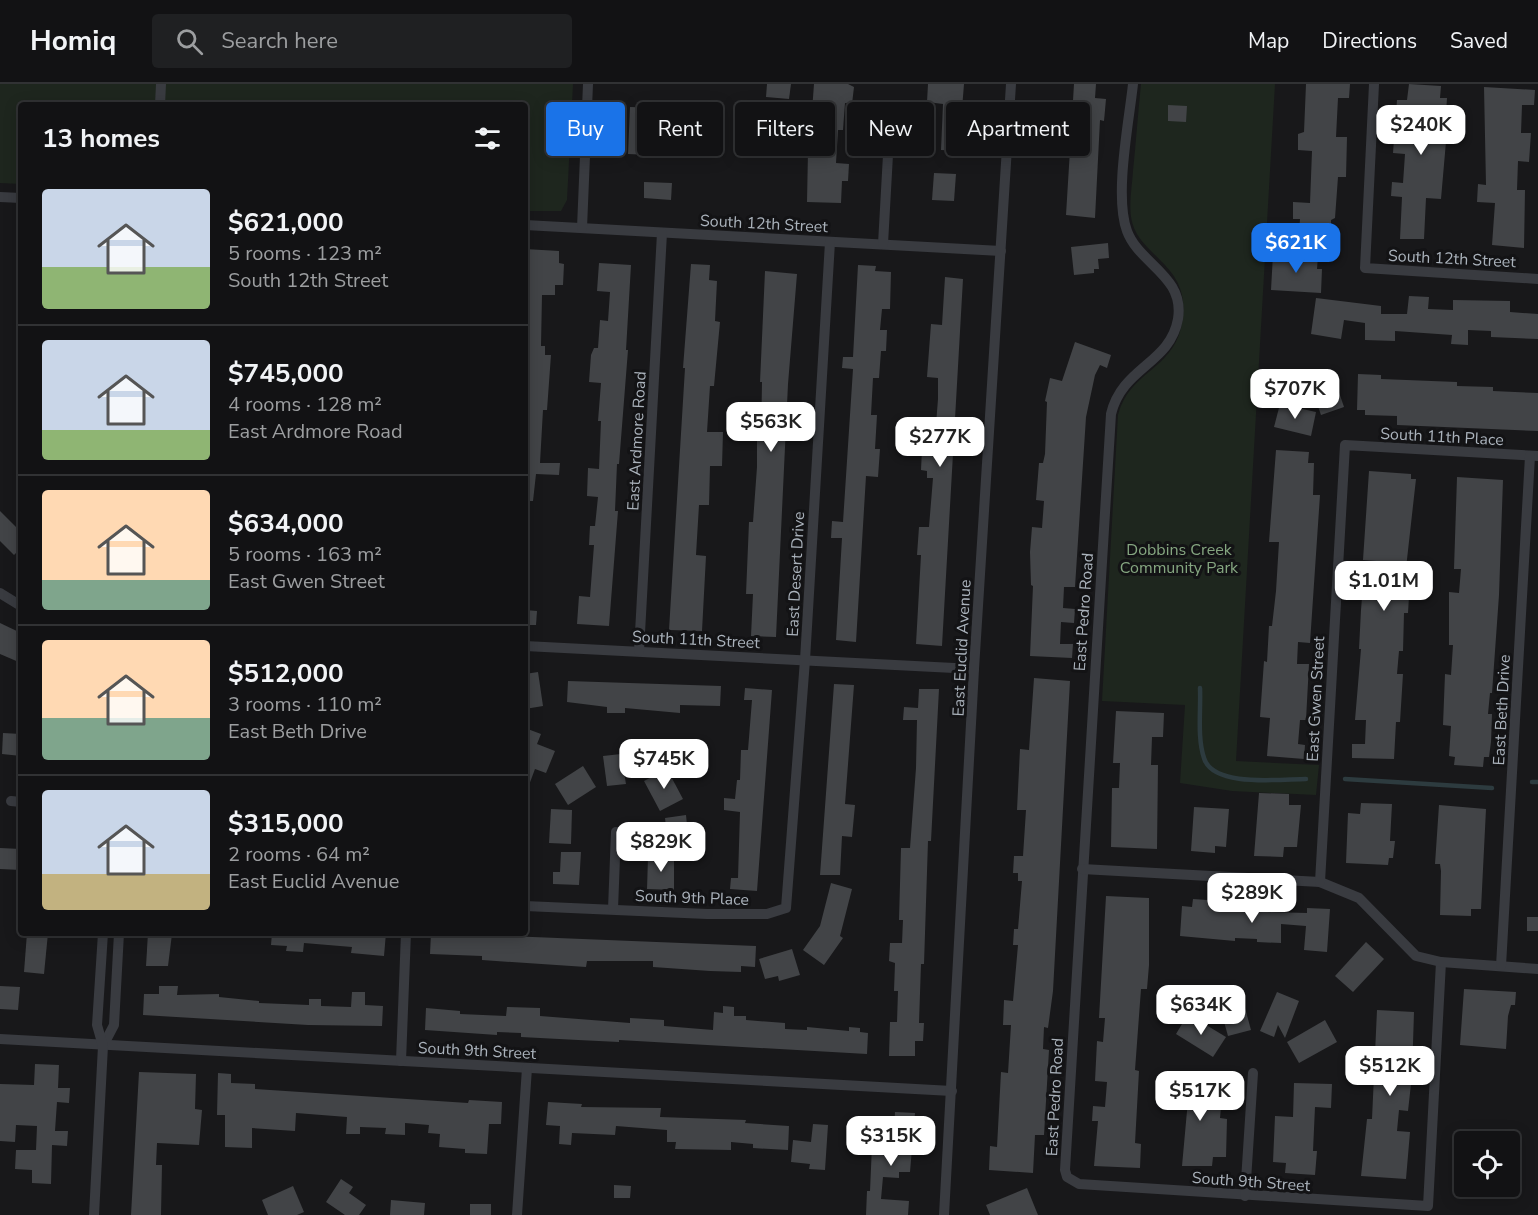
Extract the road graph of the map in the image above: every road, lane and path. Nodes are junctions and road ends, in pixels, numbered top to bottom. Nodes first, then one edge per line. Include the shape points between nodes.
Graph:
1 (161, 84) edge
2 (588, 84) edge
3 (1011, 84) edge
4 (1133, 84) edge
5 (1374, 84) edge
6 (160, 102) edge
7 (888, 156) edge
8 (0, 197) edge
9 (18, 198) edge
10 (528, 225) edge
11 (582, 228) junction
12 (662, 233) junction
13 (830, 242) junction
14 (883, 244) junction
15 (1001, 251) junction
16 (1538, 279) edge
17 (1345, 446) joint
18 (1534, 456) edge
19 (0, 593) edge
20 (18, 604) edge
21 (528, 646) edge
22 (639, 651) junction
23 (805, 660) junction
24 (974, 669) junction
25 (616, 832) dead end
26 (1083, 869) junction
27 (1320, 882) junction
28 (528, 906) edge
29 (786, 908) joint
30 (613, 909) junction
31 (103, 936) edge
32 (119, 936) edge
33 (406, 936) edge
34 (1441, 962) junction
35 (1501, 966) junction
36 (1538, 969) edge
37 (0, 1040) edge
38 (103, 1046) junction
39 (400, 1061) junction
40 (527, 1068) junction
41 (1253, 1073) dead end
42 (952, 1091) junction
43 (1073, 1182) joint
44 (1245, 1196) junction
45 (94, 1215) edge
46 (517, 1215) edge
47 (944, 1215) edge

1 - 6 street
2 - 11 street
3 - 15 street, East Euclid Avenue
4 - 26 street, East Pedro Road via 1123,210 1126,230 1166,275 1173,288 1178,318 1171,339 1160,354 1128,380 1115,397 1111,414
5 - 16 street, South 12th Street via 1365,268
7 - 14 street
8 - 9 street
10 - 11 street, South 12th Street
11 - 12 street, South 12th Street
12 - 13 street, South 12th Street
12 - 22 street, East Ardmore Road
13 - 14 street, South 12th Street
13 - 23 street, East Desert Drive
14 - 15 street, South 12th Street
15 - 24 street, East Euclid Avenue
17 - 18 street, South 11th Place
17 - 27 street, East Gwen Street
18 - 35 street, East Beth Drive
19 - 20 street
21 - 22 street, South 11th Street
22 - 23 street, South 11th Street
23 - 24 street, South 11th Street
23 - 29 street, East Desert Drive
24 - 42 street, East Euclid Avenue
25 - 30 street
26 - 27 street
26 - 43 street, East Pedro Road via 1065,1170
27 - 34 street via 1359,898 1416,956
28 - 30 street, South 9th Place
29 - 30 street, South 9th Place via 767,914
31 - 38 street via 98,1025
32 - 38 street via 114,1025
33 - 39 street
34 - 35 street
34 - 44 street, South 9th Street via 1428,1206
35 - 36 street
37 - 38 street, South 9th Street
38 - 39 street, South 9th Street
38 - 45 street
39 - 40 street, South 9th Street
40 - 42 street, South 9th Street
40 - 46 street
41 - 44 street
42 - 47 street, East Euclid Avenue
43 - 44 street, South 9th Street

